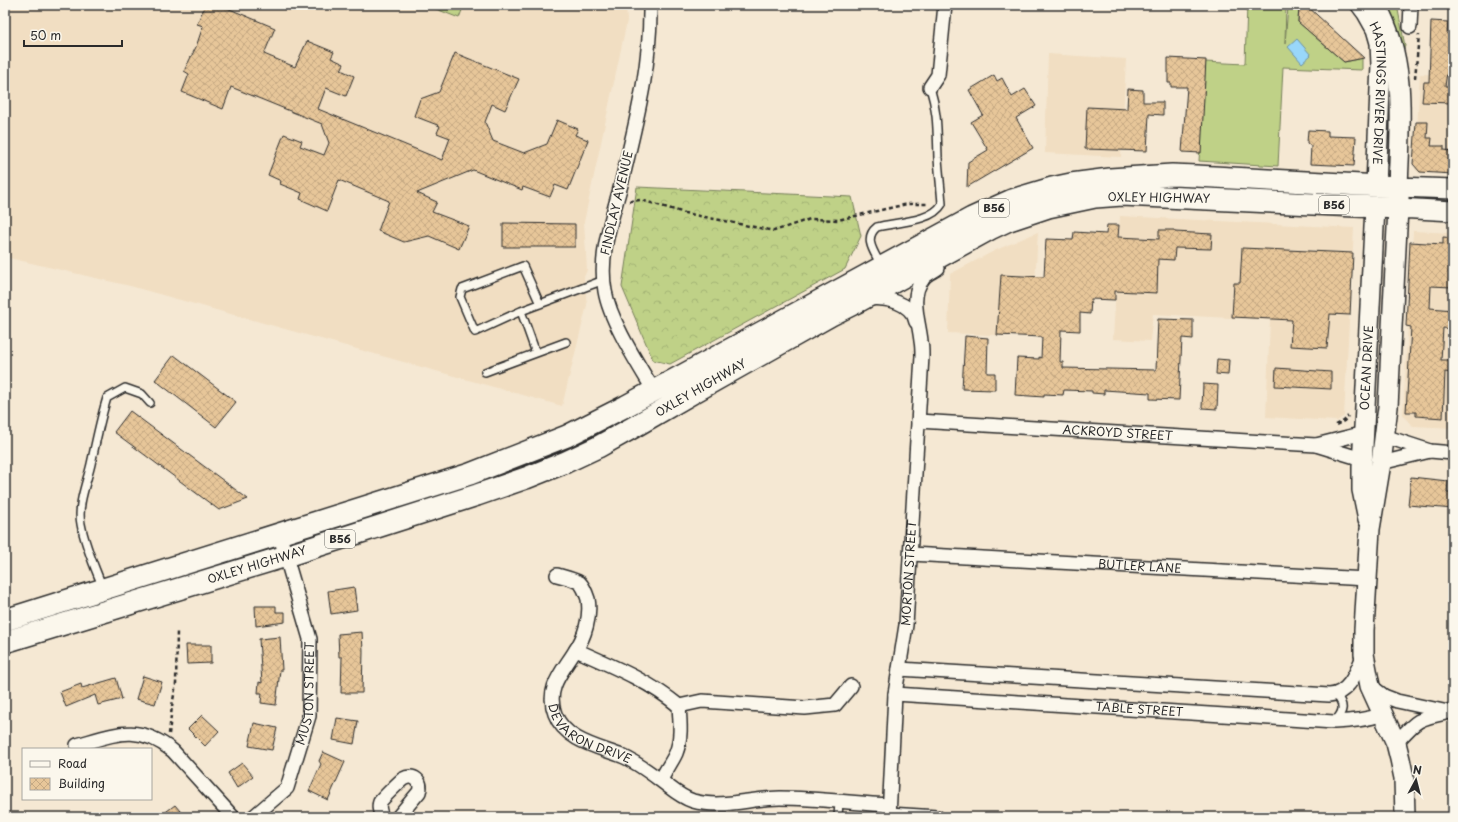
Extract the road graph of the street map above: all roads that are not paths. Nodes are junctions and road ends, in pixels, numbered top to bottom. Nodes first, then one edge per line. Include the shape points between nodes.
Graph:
1 (650, 5) edge
2 (944, 5) edge
3 (1361, 5) edge
4 (1376, 5) edge
5 (1411, 5) edge
6 (1415, 31) road end
7 (930, 87) joint
8 (1398, 187) junction
9 (1453, 189) edge
10 (1376, 197) junction
11 (1398, 208) junction
12 (1453, 211) edge
13 (970, 241) junction
14 (882, 267) junction
15 (604, 280) junction
16 (861, 300) junction
17 (540, 304) junction
18 (521, 311) junction
19 (919, 329) junction
20 (566, 342) dead end
21 (536, 353) junction
22 (486, 372) dead end
23 (654, 391) junction
24 (150, 403) dead end
25 (664, 410) junction
26 (918, 422) junction
27 (1364, 433) junction
28 (1384, 436) junction
29 (1316, 444) junction
30 (1430, 451) junction
31 (1453, 453) edge
32 (1362, 459) junction
33 (1382, 463) junction
34 (1370, 529) junction
35 (279, 533) junction
36 (911, 554) junction
37 (286, 556) junction
38 (557, 575) dead end
39 (1367, 579) junction
40 (103, 588) junction
41 (5, 620) edge
42 (5, 642) edge
43 (576, 650) junction
44 (1364, 654) junction
45 (899, 669) junction
46 (851, 686) dead end
47 (1370, 686) junction
48 (895, 694) junction
49 (1336, 695) junction
50 (679, 706) junction
51 (1451, 713) edge
52 (1383, 714) junction
53 (1334, 722) junction
54 (1396, 744) junction
55 (77, 745) dead end
56 (660, 780) junction
57 (839, 802) junction
58 (889, 812) edge
59 (232, 817) edge
60 (253, 817) edge
61 (382, 817) edge
62 (398, 817) edge
63 (838, 817) edge
64 (937, 817) edge
65 (1405, 817) edge

1 - 15 street, FINDLAY AVENUE via 645,82 607,238 603,265
2 - 7 street via 938,75
3 - 10 main road, HASTINGS RIVER DRIVE via 1376,29 1380,43
4 - 8 main road, HASTINGS RIVER DRIVE via 1388,32 1399,80 1401,110
5 - 6 street
7 - 14 lane via 938,123 942,204 939,209 923,218 877,227 872,232 871,245
8 - 9 main road
8 - 10 main road, OXLEY HIGHWAY / B56
8 - 11 main road
10 - 11 main road, OXLEY HIGHWAY / B56
10 - 13 main road, OXLEY HIGHWAY / B56 via 1107,196 1076,200 1032,212 990,229
10 - 14 main road, OXLEY HIGHWAY / B56 via 1172,175 1071,184 1012,200 991,209
10 - 27 main road, OCEAN DRIVE
11 - 12 main road
11 - 28 main road, OCEAN DRIVE via 1388,407
13 - 16 main road, OXLEY HIGHWAY / B56
13 - 19 street, MORTON STREET via 965,252 924,277 916,294
14 - 23 main road, OXLEY HIGHWAY / B56
15 - 17 lane
15 - 23 street, FINDLAY AVENUE via 604,291 617,324
16 - 19 street, MORTON STREET via 887,299 902,304 912,313
16 - 25 main road, OXLEY HIGHWAY / B56
17 - 18 lane
17 - 18 lane via 523,266 462,289 460,297 474,332
18 - 21 lane
19 - 26 street, MORTON STREET via 922,356
20 - 21 lane
21 - 22 lane
23 - 25 main road
23 - 35 main road, OXLEY HIGHWAY / B56 via 582,429 531,451 470,474
24 - 40 lane via 142,394 124,388 107,398 100,422 82,500 80,523
25 - 37 main road, OXLEY HIGHWAY / B56 via 598,447 533,475
26 - 29 street, ACKROYD STREET
26 - 36 street, MORTON STREET
27 - 29 street, ACKROYD STREET
27 - 32 main road, OCEAN DRIVE
28 - 30 street
28 - 33 main road, OCEAN DRIVE
29 - 32 street, ACKROYD STREET
30 - 31 street
30 - 33 street
32 - 34 main road, OCEAN DRIVE via 1362,490
33 - 34 main road, OCEAN DRIVE
34 - 39 main road, OCEAN DRIVE
35 - 37 street, MUSTON STREET
35 - 40 main road, OXLEY HIGHWAY / B56
36 - 39 street, BUTLER LANE
36 - 45 street, MORTON STREET via 906,625
37 - 42 main road, OXLEY HIGHWAY / B56
37 - 60 street, MUSTON STREET via 310,639 309,716 287,788
38 - 43 street, DEVARON DRIVE via 579,583 586,592 589,614
39 - 44 main road, OCEAN DRIVE
40 - 41 main road, OXLEY HIGHWAY / B56
43 - 50 street via 639,679
43 - 56 street, DEVARON DRIVE via 560,672 552,695 555,714 560,723 580,740 638,764
44 - 47 main road, OCEAN DRIVE
44 - 49 street via 1350,683
45 - 48 street, MORTON STREET
45 - 49 street, TABLE STREET
46 - 50 street via 835,705 805,708 702,701
47 - 51 street via 1396,701
47 - 52 main road, OCEAN DRIVE
48 - 53 street, TABLE STREET
48 - 58 street, MORTON STREET
49 - 53 lane via 1341,701 1342,708
50 - 56 street via 679,742
51 - 54 street via 1419,720
52 - 53 street, TABLE STREET via 1370,719
52 - 54 main road, OCEAN DRIVE
54 - 65 main road, OCEAN DRIVE via 1404,778
55 - 59 street via 130,732 153,738 173,751
56 - 57 street, DEVARON DRIVE via 683,797 708,803 730,804 781,798
57 - 58 street, DEVARON DRIVE
57 - 63 lane
58 - 64 street, DEVARON DRIVE
61 - 62 street via 380,802 402,779 414,778 420,783 419,792

